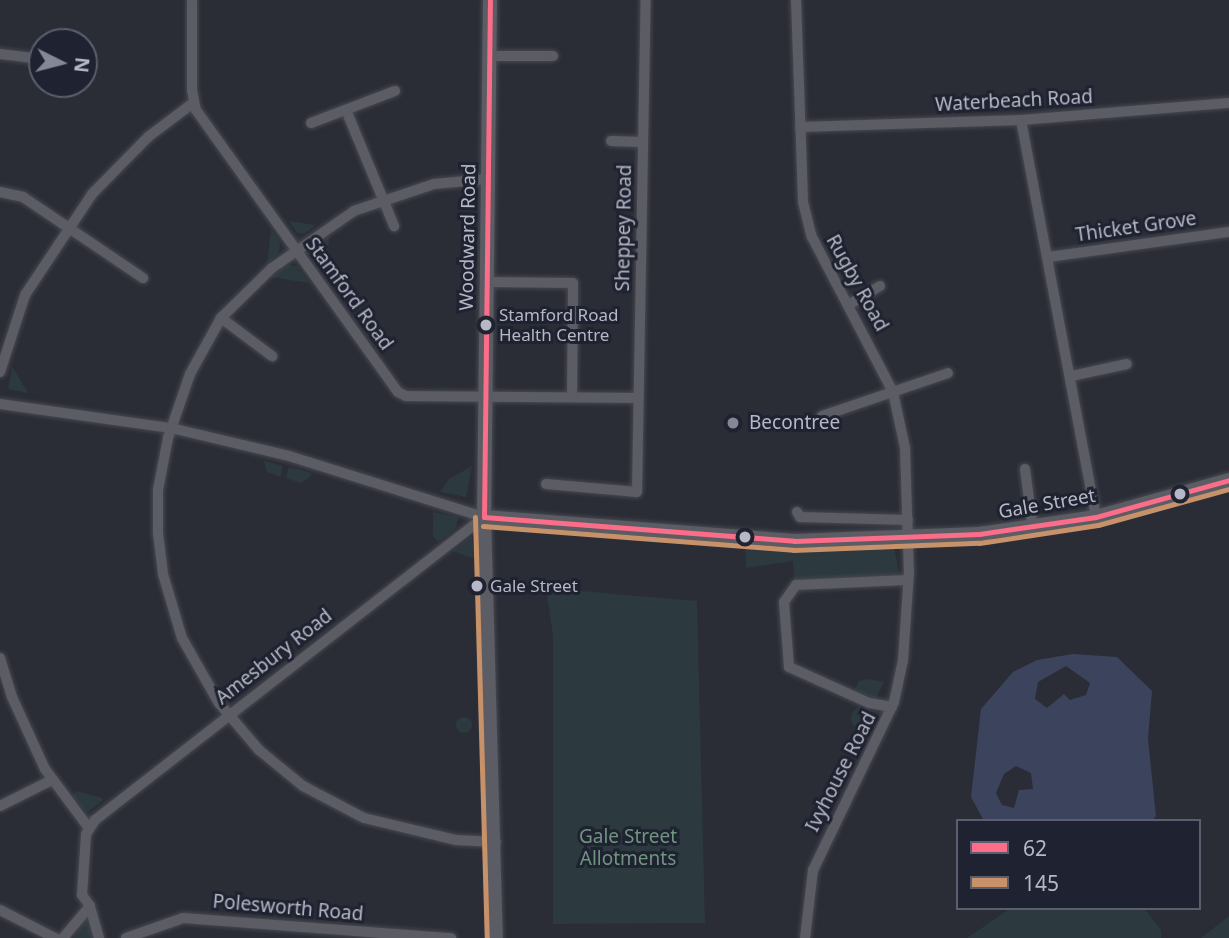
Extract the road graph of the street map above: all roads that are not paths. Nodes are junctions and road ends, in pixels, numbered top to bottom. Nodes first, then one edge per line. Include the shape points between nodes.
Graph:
1 (192, 0) edge
2 (490, 0) edge
3 (646, 0) edge
4 (796, 0) edge
5 (0, 54) edge
6 (490, 56) junction
7 (553, 56) dead end
8 (28, 57) edge
9 (395, 91) dead end
10 (193, 103) junction
11 (1229, 103) edge
12 (346, 110) junction
13 (1021, 120) junction
14 (311, 123) dead end
15 (800, 127) junction
16 (611, 141) dead end
17 (642, 142) junction
18 (488, 179) junction
19 (0, 192) edge
20 (384, 197) junction
21 (394, 226) dead end
22 (69, 228) junction
23 (1229, 232) edge
24 (296, 250) junction
25 (1048, 257) junction
26 (143, 278) dead end
27 (487, 282) junction
28 (880, 286) dead end
29 (850, 304) junction
30 (220, 318) junction
31 (272, 356) dead end
32 (1128, 364) dead end
33 (0, 372) edge
34 (948, 373) dead end
35 (1071, 376) junction
36 (893, 392) junction
37 (486, 396) junction
38 (572, 397) junction
39 (638, 398) junction
40 (0, 404) edge
41 (822, 416) dead end
42 (171, 428) junction
43 (1025, 469) dead end
44 (1229, 480) edge
45 (546, 484) dead end
46 (797, 512) dead end
47 (484, 517) junction
48 (1096, 517) junction
49 (908, 520) junction
50 (1032, 529) junction
51 (907, 537) junction
52 (907, 580) junction
53 (0, 659) edge
54 (892, 707) junction
55 (228, 716) junction
56 (52, 780) junction
57 (0, 806) edge
58 (88, 827) junction
59 (496, 842) junction
60 (90, 906) junction
61 (0, 910) edge
62 (305, 933) edge
63 (55, 938) edge
64 (63, 938) edge
65 (99, 938) edge
66 (125, 938) edge
67 (451, 938) edge
68 (496, 938) edge
69 (805, 938) edge

1 - 10 street
2 - 6 street, Woodward Road
3 - 17 street, Sheppey Road
4 - 15 street, Rugby Road
5 - 8 street
6 - 7 street
6 - 18 street, Woodward Road
9 - 12 street
10 - 22 street via 130,155 92,194
10 - 24 street, Stamford Road
11 - 13 street, Waterbeach Road
12 - 14 street
12 - 20 street
13 - 15 street, Waterbeach Road
13 - 25 street
15 - 29 street, Rugby Road via 803,202 812,237
16 - 17 street
17 - 39 street, Sheppey Road
18 - 20 street via 434,184
18 - 27 street, Woodward Road
19 - 22 street via 23,197
20 - 21 street
20 - 24 street via 340,219
22 - 26 street
22 - 33 street via 25,295
23 - 25 street, Thicket Grove
24 - 30 street
24 - 37 street, Stamford Road via 398,392 406,396
25 - 35 street
27 - 37 street, Woodward Road
27 - 38 street via 573,283
28 - 29 street
29 - 36 street, Rugby Road
30 - 31 street
30 - 42 street via 190,374
32 - 35 street
34 - 36 street
35 - 48 street
36 - 41 street
36 - 49 street, Rugby Road via 905,448
37 - 38 street, Stamford Road
37 - 47 street, Woodward Road
38 - 39 street, Stamford Road
39 - 45 street, Sheppey Road via 637,492
40 - 42 street, Gale Street
42 - 47 street, Gale Street via 289,456
42 - 55 street via 158,490 163,575 183,638
43 - 50 street
44 - 48 street, Gale Street
46 - 49 street via 800,517
47 - 51 street, Gale Street via 754,538
47 - 55 street, Amesbury Road
47 - 59 street, Woodward Road
48 - 50 street, Gale Street
49 - 51 street, Rugby Road
50 - 51 street, Gale Street
51 - 52 street, Ivyhouse Road
52 - 54 street, Ivyhouse Road via 902,660
52 - 54 street via 796,586 784,602 789,667 869,703
53 - 56 street via 12,697
54 - 69 street, Ivyhouse Road via 813,870
55 - 58 street, Amesbury Road
55 - 59 street via 259,750 303,786 364,818 456,840
56 - 57 street
56 - 58 street
58 - 60 street via 82,895
59 - 68 street, Woodward Road
60 - 64 street
60 - 65 street
61 - 63 street
62 - 66 street, Polesworth Road via 183,918
62 - 67 street, Polesworth Road

